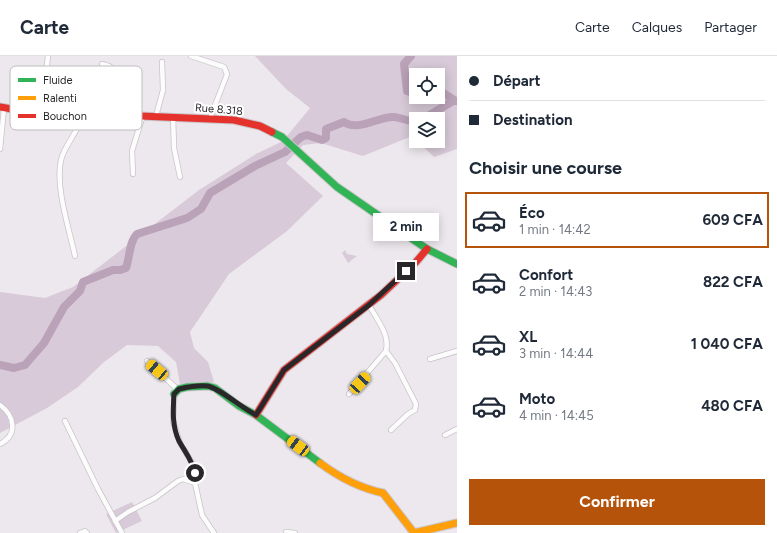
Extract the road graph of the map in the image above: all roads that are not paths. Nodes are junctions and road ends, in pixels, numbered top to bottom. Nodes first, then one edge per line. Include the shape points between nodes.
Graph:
1 (48, 56) edge
2 (191, 56) edge
3 (162, 62) dead end
4 (102, 64) dead end
5 (47, 66) edge
6 (109, 66) edge
7 (2, 107) edge
8 (143, 115) joint
9 (156, 116) junction
10 (173, 116) junction
11 (142, 118) edge
12 (210, 118) junction
13 (77, 130) edge
14 (138, 130) edge
15 (0, 149) edge
16 (133, 174) dead end
17 (180, 177) dead end
18 (427, 249) junction
19 (75, 256) dead end
20 (457, 264) edge
21 (369, 305) junction
22 (457, 350) edge
23 (386, 352) junction
24 (430, 359) dead end
25 (146, 361) dead end
26 (174, 394) junction
27 (349, 394) dead end
28 (0, 405) edge
29 (256, 415) junction
30 (65, 421) dead end
31 (457, 429) edge
32 (391, 430) dead end
33 (445, 435) dead end
34 (0, 444) edge
35 (195, 483) junction
36 (116, 521) junction
37 (457, 523) edge
38 (286, 532) edge
39 (80, 533) edge
40 (87, 533) edge
41 (122, 533) edge
42 (214, 533) edge
43 (295, 533) edge

1 - 5 street
2 - 12 street via 224,67 226,70 226,77
3 - 9 street via 163,90
4 - 6 street
7 - 15 street
8 - 9 street, Rue 8.318
8 - 11 street
9 - 10 street, Rue 8.318
10 - 12 street, Rue 8.318
10 - 17 street via 174,148
12 - 18 street, Rue 8.318 via 249,123 282,137 337,187
13 - 19 street via 61,158 59,176
14 - 16 street via 132,151
18 - 20 street, Rue 8.318
18 - 21 street
21 - 23 street via 386,336
21 - 29 street via 284,370
22 - 24 street
23 - 27 street
23 - 32 street via 395,363 416,404 415,410
25 - 26 street via 175,387
26 - 29 street via 179,389 208,386
26 - 35 street via 173,421 180,443 194,466
28 - 34 street via 12,421 13,428 11,435
29 - 37 street via 332,472 364,489 383,493 414,533
30 - 36 street
31 - 33 street
35 - 36 street via 184,479 178,481
35 - 42 street via 202,515
36 - 41 street
38 - 43 street
39 - 40 street

